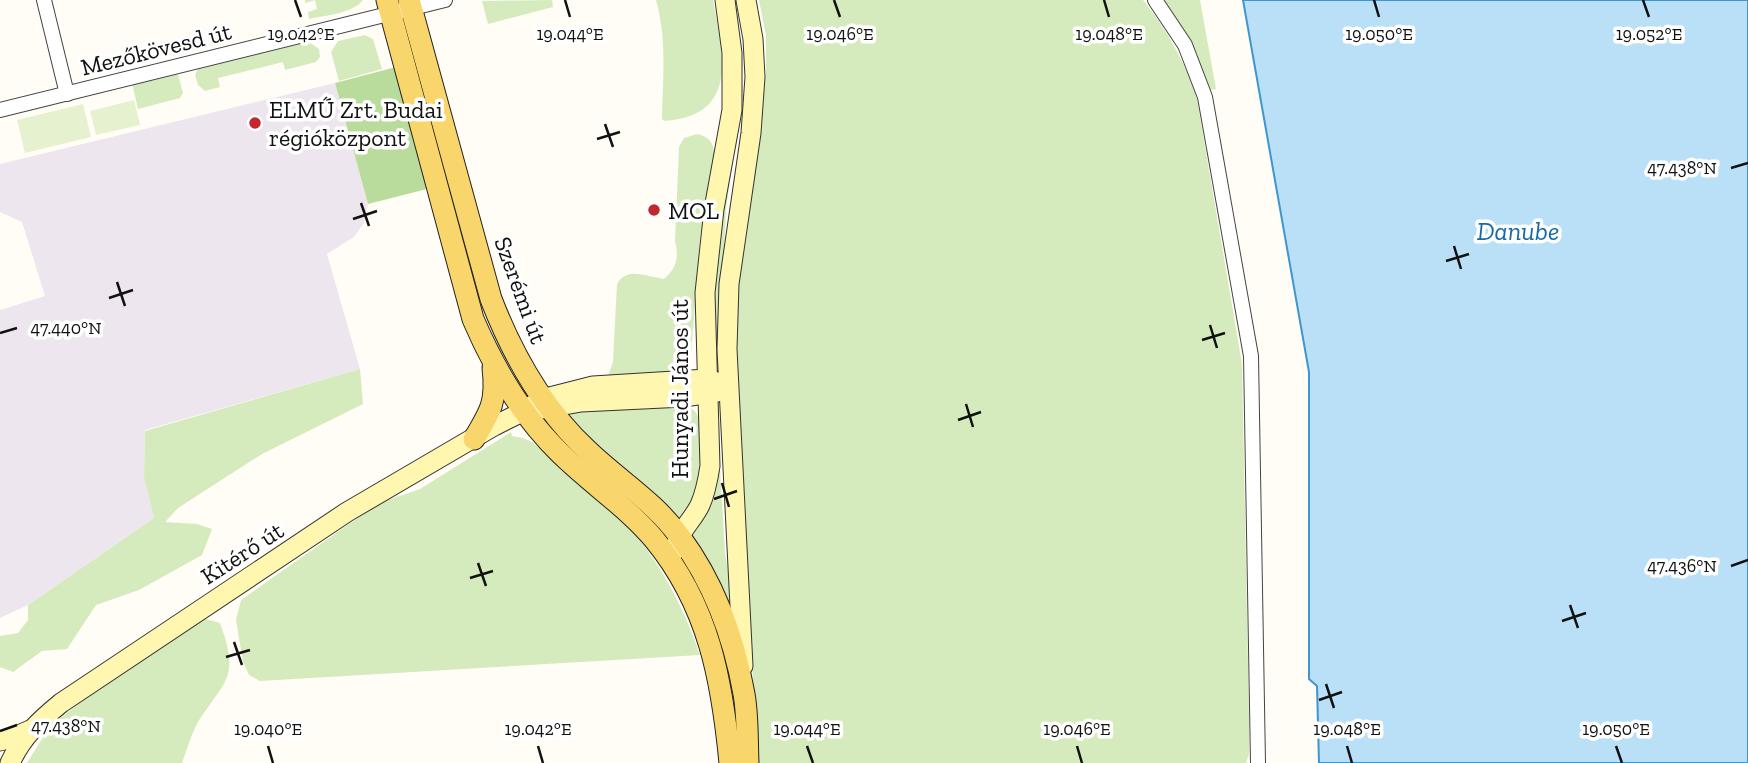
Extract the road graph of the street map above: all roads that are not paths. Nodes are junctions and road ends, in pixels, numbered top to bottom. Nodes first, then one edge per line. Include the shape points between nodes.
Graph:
1 (44, 0) edge
2 (445, 0) edge
3 (725, 0) edge
4 (746, 0) edge
5 (1155, 0) edge
6 (410, 4) edge
7 (388, 7) edge
8 (67, 94) junction
9 (0, 110) edge
10 (705, 337) junction
11 (493, 362) junction
12 (668, 382) junction
13 (727, 385) junction
14 (707, 387) junction
15 (545, 403) junction
16 (524, 411) junction
17 (474, 439) junction
18 (679, 536) junction
19 (676, 572) junction
20 (744, 695) junction
21 (31, 729) junction
22 (0, 741) edge
23 (0, 759) edge
24 (9, 763) edge
25 (730, 763) edge
26 (748, 763) edge
27 (1258, 763) edge

1 - 8 street
2 - 6 street, Mezőkövesd út
3 - 10 main road, Hunyadi János út via 732,53 732,110 708,251
4 - 13 main road, Hunyadi János út via 755,76 729,284
5 - 27 street via 1177,30 1205,97 1251,356
6 - 7 street, Mezőkövesd út
6 - 15 main road, Szerémi út via 491,299 513,351
7 - 8 street, Mezőkövesd út
7 - 11 main road, Szerémi út via 473,319
8 - 9 street, Mezőkövesd út
10 - 12 main road via 692,365
10 - 14 main road, Hunyadi János út
11 - 16 main road, Szerémi út
11 - 17 main road via 494,401
12 - 14 main road, Kitérő út
12 - 15 main road, Kitérő út via 593,386
13 - 14 main road, Kitérő út
13 - 20 main road, Hunyadi János út
14 - 15 main road, Kitérő út
14 - 18 main road, Hunyadi János út via 710,466 706,488
15 - 16 main road, Kitérő út
15 - 18 main road, Szerémi út via 589,453 642,496
16 - 17 main road, Kitérő út
16 - 19 main road, Szerémi út via 560,453 628,512
17 - 21 main road, Kitérő út via 325,527 61,703
18 - 19 main road, Hunyadi János út
18 - 20 main road, Szerémi út via 721,611
19 - 25 main road via 715,657
20 - 26 main road, Hunyadi János út
21 - 22 main road
21 - 24 main road, Kitérő út
23 - 24 main road

